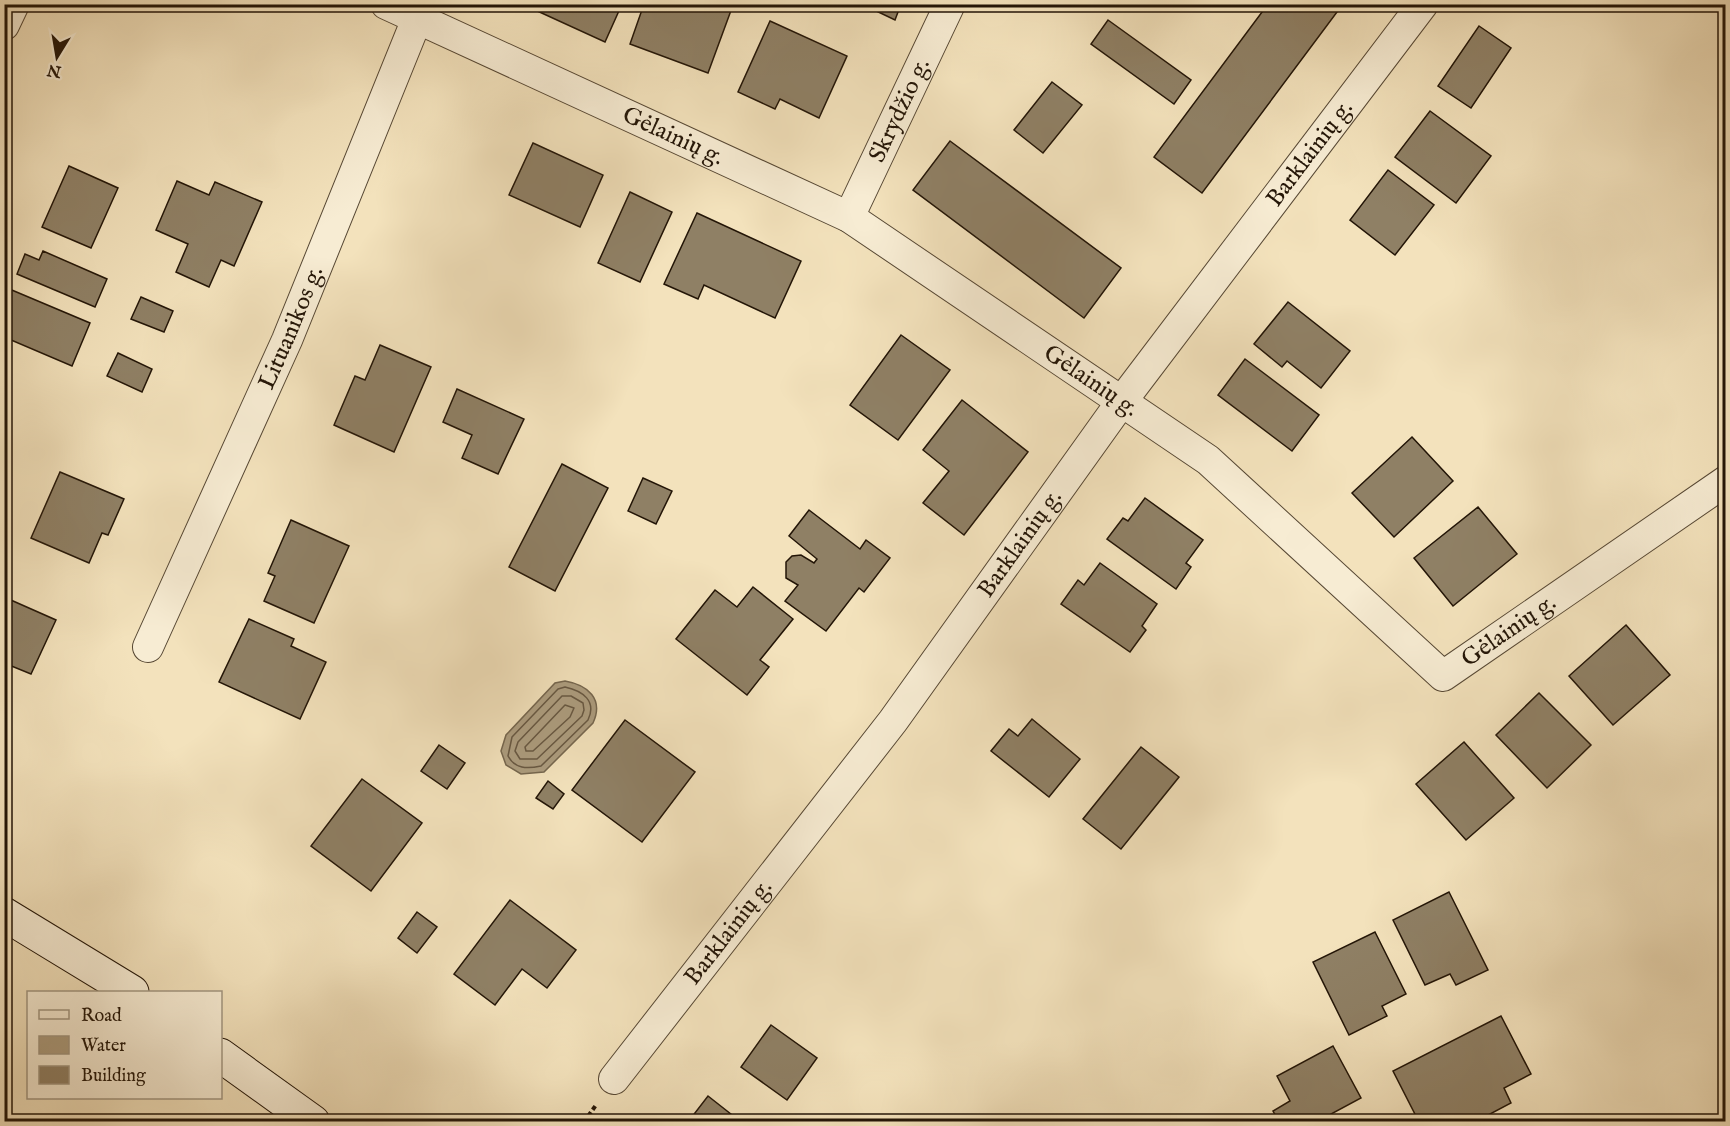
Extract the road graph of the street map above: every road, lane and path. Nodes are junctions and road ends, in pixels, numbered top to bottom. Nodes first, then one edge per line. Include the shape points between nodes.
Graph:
1 (14, 4) edge
2 (386, 4) edge
3 (950, 4) edge
4 (1423, 4) edge
5 (420, 12) edge
6 (4, 25) edge
7 (849, 217) junction
8 (1122, 401) junction
9 (1725, 481) edge
10 (148, 647) dead end
11 (4, 914) edge
12 (129, 991) edge
13 (222, 1055) edge
14 (614, 1079) dead end
15 (313, 1122) edge

1 - 6 street
2 - 5 street, Gėlainių g.
3 - 7 street, Skrydžio g.
4 - 8 street, Barklainių g.
5 - 7 street, Gėlainių g.
5 - 10 street, Lituanikos g. via 288,340
7 - 8 street, Gėlainių g.
8 - 9 street, Gėlainių g. via 1208,460 1443,676
8 - 14 street, Barklainių g. via 893,721
11 - 12 main road
13 - 15 main road

